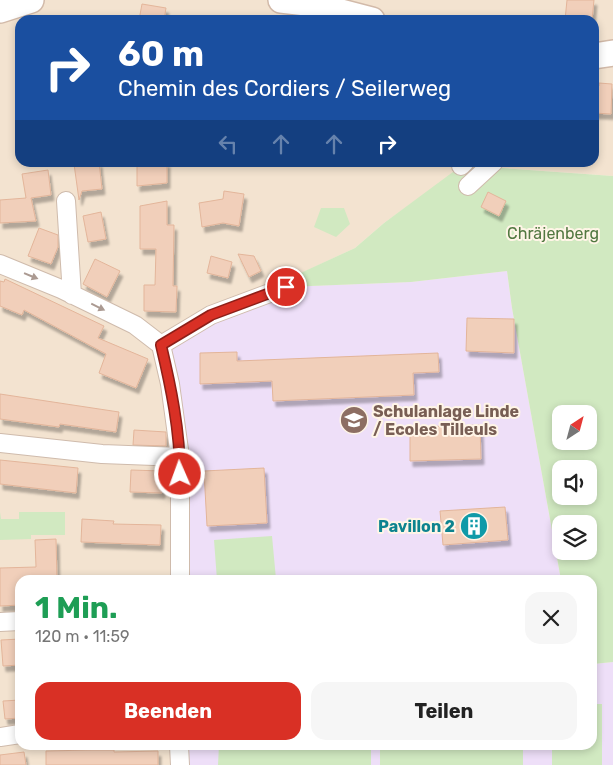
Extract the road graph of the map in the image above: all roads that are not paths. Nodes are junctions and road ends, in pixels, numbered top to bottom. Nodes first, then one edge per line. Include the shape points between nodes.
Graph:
1 (31, 0) edge
2 (281, 0) edge
3 (0, 10) edge
4 (353, 15) edge
5 (613, 53) edge
6 (599, 55) edge
7 (489, 167) edge
8 (468, 186) dead end
9 (66, 201) dead end
10 (0, 264) edge
11 (286, 287) dead end
12 (72, 295) junction
13 (161, 345) junction
14 (0, 443) edge
15 (180, 457) junction
16 (180, 575) edge
17 (15, 621) edge
18 (0, 622) edge
19 (15, 735) edge
20 (0, 737) edge
21 (179, 750) edge
22 (180, 765) edge

1 - 3 main road
2 - 4 main road
5 - 6 main road
7 - 8 street
9 - 12 street
10 -> 12 street
11 - 13 street via 211,315
12 -> 13 street via 135,325
13 - 15 street
14 - 15 street via 102,454
15 - 16 street
17 - 18 street
19 - 20 street
21 - 22 street

